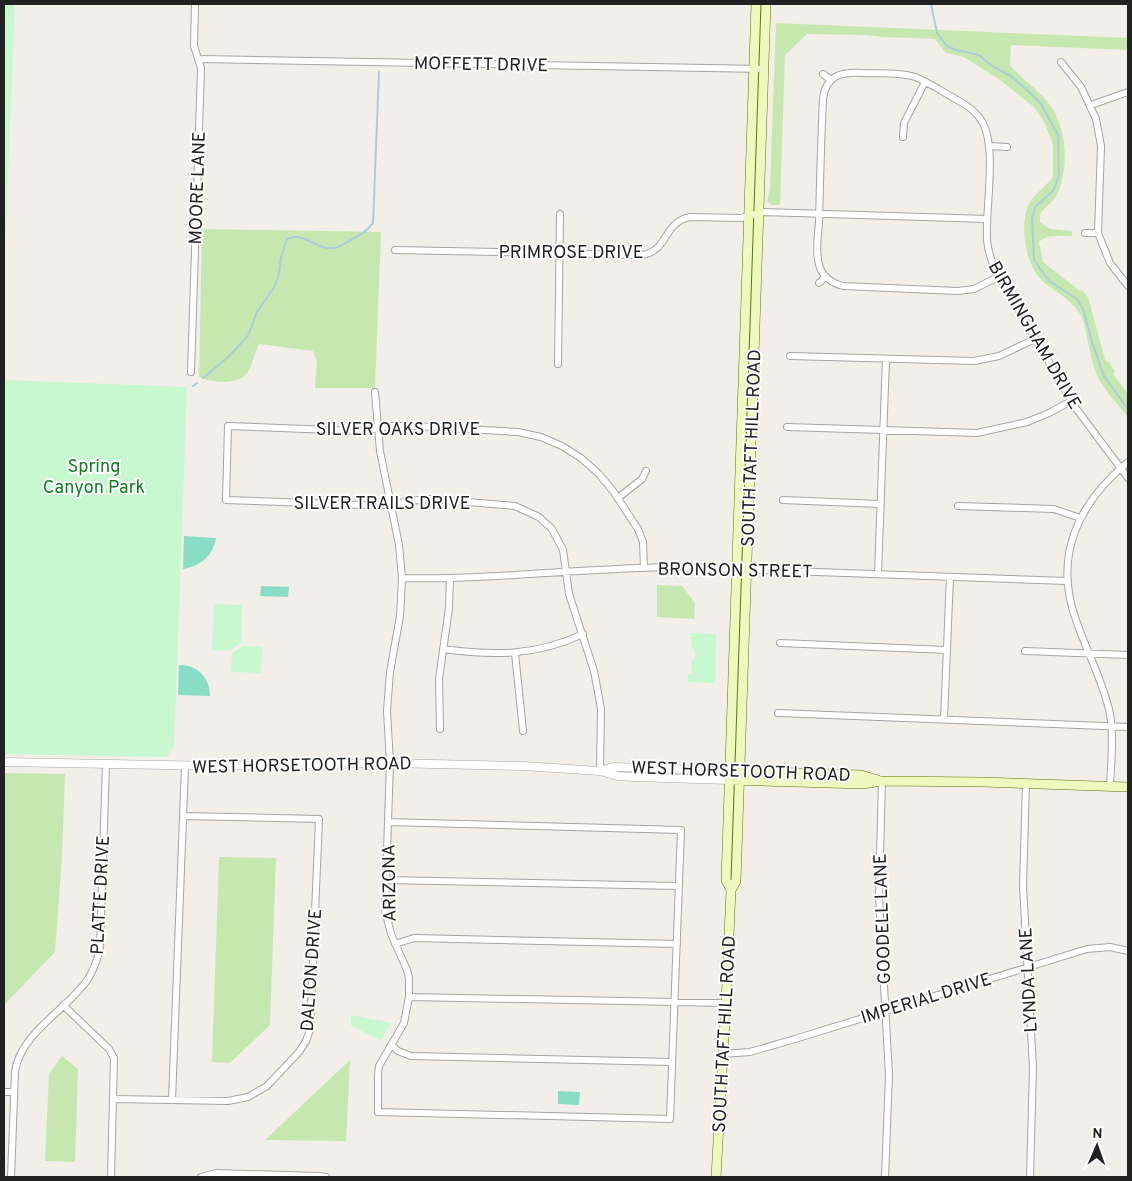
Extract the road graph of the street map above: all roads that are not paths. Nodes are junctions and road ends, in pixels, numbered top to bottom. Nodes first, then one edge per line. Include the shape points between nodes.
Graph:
1 (195, 4) edge
2 (756, 4) edge
3 (766, 4) edge
4 (198, 59) junction
5 (1061, 62) dead end
6 (753, 68) junction
7 (764, 69) junction
8 (823, 74) dead end
9 (831, 80) junction
10 (925, 82) junction
11 (1128, 92) edge
12 (1091, 105) junction
13 (903, 137) dead end
14 (990, 146) junction
15 (1007, 147) dead end
16 (759, 212) junction
17 (819, 213) junction
18 (560, 214) dead end
19 (748, 217) junction
20 (988, 219) junction
21 (1085, 233) dead end
22 (1098, 233) junction
23 (395, 250) dead end
24 (561, 253) junction
25 (826, 277) junction
26 (998, 277) junction
27 (819, 283) dead end
28 (1128, 286) edge
29 (1035, 339) junction
30 (790, 356) dead end
31 (886, 359) junction
32 (558, 364) dead end
33 (191, 372) dead end
34 (375, 392) dead end
35 (1071, 401) junction
36 (787, 427) dead end
37 (377, 428) junction
38 (883, 431) junction
39 (1128, 462) edge
40 (1120, 468) junction
41 (646, 471) dead end
42 (1128, 478) edge
43 (618, 498) junction
44 (226, 500) joint
45 (783, 500) dead end
46 (880, 504) junction
47 (392, 505) junction
48 (958, 506) dead end
49 (1080, 518) junction
50 (644, 568) junction
51 (736, 569) junction
52 (747, 569) junction
53 (566, 572) junction
54 (878, 574) junction
55 (950, 577) junction
56 (402, 578) junction
57 (450, 578) junction
58 (1068, 581) junction
59 (583, 634) junction
60 (780, 643) dead end
61 (443, 649) junction
62 (947, 650) junction
63 (1026, 651) dead end
64 (515, 653) junction
65 (1088, 654) junction
66 (1128, 655) edge
67 (778, 713) dead end
68 (944, 719) junction
69 (1112, 727) junction
70 (1128, 728) edge
71 (440, 729) dead end
72 (523, 731) dead end
73 (4, 762) edge
74 (390, 763) junction
75 (106, 764) junction
76 (185, 766) junction
77 (600, 771) junction
78 (729, 775) junction
79 (740, 776) junction
80 (882, 782) junction
81 (1026, 784) junction
82 (1110, 786) junction
83 (1128, 787) edge
84 (183, 816) junction
85 (388, 822) junction
86 (386, 880) junction
87 (679, 886) junction
88 (731, 890) junction
89 (395, 944) junction
90 (677, 944) junction
91 (1128, 952) edge
92 (1027, 967) junction
93 (409, 997) junction
94 (675, 1002) junction
95 (726, 1003) junction
96 (63, 1006) junction
97 (885, 1011) junction
98 (392, 1045) junction
99 (723, 1054) junction
100 (672, 1062) junction
101 (4, 1092) edge
102 (14, 1092) junction
103 (114, 1099) junction
104 (172, 1100) junction
105 (11, 1177) edge
106 (111, 1177) edge
107 (201, 1177) edge
108 (326, 1177) edge
109 (716, 1177) edge
110 (885, 1177) edge
111 (1030, 1177) edge

1 - 4 street, MOORE LANE via 194,46
2 - 6 main road, SOUTH TAFT HILL ROAD
3 - 7 main road, SOUTH TAFT HILL ROAD
4 - 6 street, MOFFETT DRIVE
4 - 33 street, MOORE LANE via 201,68
5 - 12 street
6 - 7 street, MOFFETT DRIVE
6 - 19 main road, SOUTH TAFT HILL ROAD
7 - 16 main road, SOUTH TAFT HILL ROAD
8 - 9 street
9 - 10 street, BIRMINGHAM DRIVE via 849,73 907,75
9 - 17 street via 823,99
10 - 13 street via 904,123
10 - 14 street, BIRMINGHAM DRIVE via 977,114 986,129
11 - 12 street
12 - 22 street via 1101,146
14 - 15 street
14 - 20 street, BIRMINGHAM DRIVE
16 - 17 street
16 - 19 street, PRIMROSE DRIVE
16 - 52 main road, SOUTH TAFT HILL ROAD
17 - 20 street
17 - 25 street via 818,260
18 - 24 street
19 - 24 street, PRIMROSE DRIVE via 683,218 670,229 658,249 648,254
19 - 51 main road, SOUTH TAFT HILL ROAD
20 - 26 street, BIRMINGHAM DRIVE via 988,246
21 - 22 street
22 - 28 street via 1110,264
23 - 24 street, PRIMROSE DRIVE
24 - 32 street
25 - 26 street via 842,286 958,291 974,289
25 - 27 street
26 - 29 street, BIRMINGHAM DRIVE
29 - 31 street via 999,356 974,362
29 - 35 street, BIRMINGHAM DRIVE
30 - 31 street
31 - 38 street
34 - 37 street, ARIZONA
35 - 38 street via 1027,422 983,432
35 - 40 street, BIRMINGHAM DRIVE
36 - 38 street
37 - 43 street, SILVER OAKS DRIVE via 415,426 518,432 541,437 581,458
37 - 44 street, SILVER OAKS DRIVE via 358,431 228,426
37 - 47 street, ARIZONA
38 - 46 street
39 - 40 street
40 - 42 street, BIRMINGHAM DRIVE
40 - 49 street via 1106,480
41 - 43 street via 642,480
43 - 50 street, SILVER OAKS DRIVE via 643,542
44 - 47 street, SILVER TRAILS DRIVE
45 - 46 street
46 - 54 street
47 - 53 street, SILVER TRAILS DRIVE via 431,499 523,508 539,517 555,534 563,550
47 - 56 street, ARIZONA
48 - 49 street via 1054,509
49 - 58 street via 1070,548
50 - 51 street, BRONSON STREET
50 - 53 street, BRONSON STREET
51 - 52 street, BRONSON STREET
51 - 78 main road, SOUTH TAFT HILL ROAD
52 - 54 street, BRONSON STREET
52 - 79 main road, SOUTH TAFT HILL ROAD
53 - 57 street, BRONSON STREET
53 - 59 street, SILVER TRAILS DRIVE via 571,604
54 - 55 street, BRONSON STREET
55 - 58 street, BRONSON STREET
55 - 62 street
56 - 57 street, BRONSON STREET
56 - 74 street, ARIZONA via 400,616 387,704
57 - 61 street
58 - 65 street via 1072,608
59 - 64 street via 554,645
59 - 77 street, SILVER TRAILS DRIVE via 598,690
60 - 62 street
61 - 64 street via 474,654
61 - 71 street via 439,687
62 - 68 street
63 - 65 street
64 - 72 street
65 - 66 street
65 - 69 street via 1106,700
67 - 68 street
68 - 69 street
69 - 70 street
69 - 82 street
73 - 75 street, WEST HORSETOOTH ROAD
74 - 76 street, WEST HORSETOOTH ROAD
74 - 77 street, WEST HORSETOOTH ROAD
74 - 85 street, ARIZONA
75 - 76 street, WEST HORSETOOTH ROAD
75 - 96 street, PLATTE DRIVE via 100,947 88,979
76 - 84 street
77 - 78 street, WEST HORSETOOTH ROAD via 613,767
78 - 79 main road, WEST HORSETOOTH ROAD
78 - 88 main road, SOUTH TAFT HILL ROAD via 726,880
79 - 80 main road, WEST HORSETOOTH ROAD via 862,784
79 - 88 main road, SOUTH TAFT HILL ROAD via 736,881
80 - 81 main road, WEST HORSETOOTH ROAD
80 - 97 street, GOODELL LANE via 879,896
81 - 82 main road, WEST HORSETOOTH ROAD
81 - 92 street, LYNDA LANE via 1023,886
82 - 83 main road, WEST HORSETOOTH ROAD
84 - 104 street
84 - 104 street, DALTON DRIVE via 319,819 311,1022 306,1042 268,1086 248,1097 228,1101
85 - 86 street, ARIZONA
85 - 87 street via 681,830
86 - 87 street
86 - 89 street, ARIZONA via 386,918
87 - 90 street
88 - 95 main road, SOUTH TAFT HILL ROAD
89 - 90 street via 414,938
89 - 93 street, ARIZONA via 407,970
90 - 94 street
91 - 92 street, IMPERIAL DRIVE via 1099,947
92 - 97 street, IMPERIAL DRIVE
92 - 111 street, LYNDA LANE via 1033,1076
93 - 94 street
93 - 98 street, ARIZONA via 404,1023
94 - 95 street
94 - 100 street
95 - 99 main road, SOUTH TAFT HILL ROAD
96 - 102 street, PLATTE DRIVE via 22,1050 16,1067
96 - 103 street via 109,1049 114,1058
97 - 99 street, IMPERIAL DRIVE via 750,1052
97 - 110 street, GOODELL LANE via 889,1075
98 - 100 street via 411,1056
98 - 100 street, ARIZONA via 378,1075 378,1112 670,1119
99 - 109 main road, SOUTH TAFT HILL ROAD
101 - 102 street
102 - 105 street, PLATTE DRIVE
103 - 104 street, DALTON DRIVE
103 - 106 street
107 - 108 street via 216,1173

